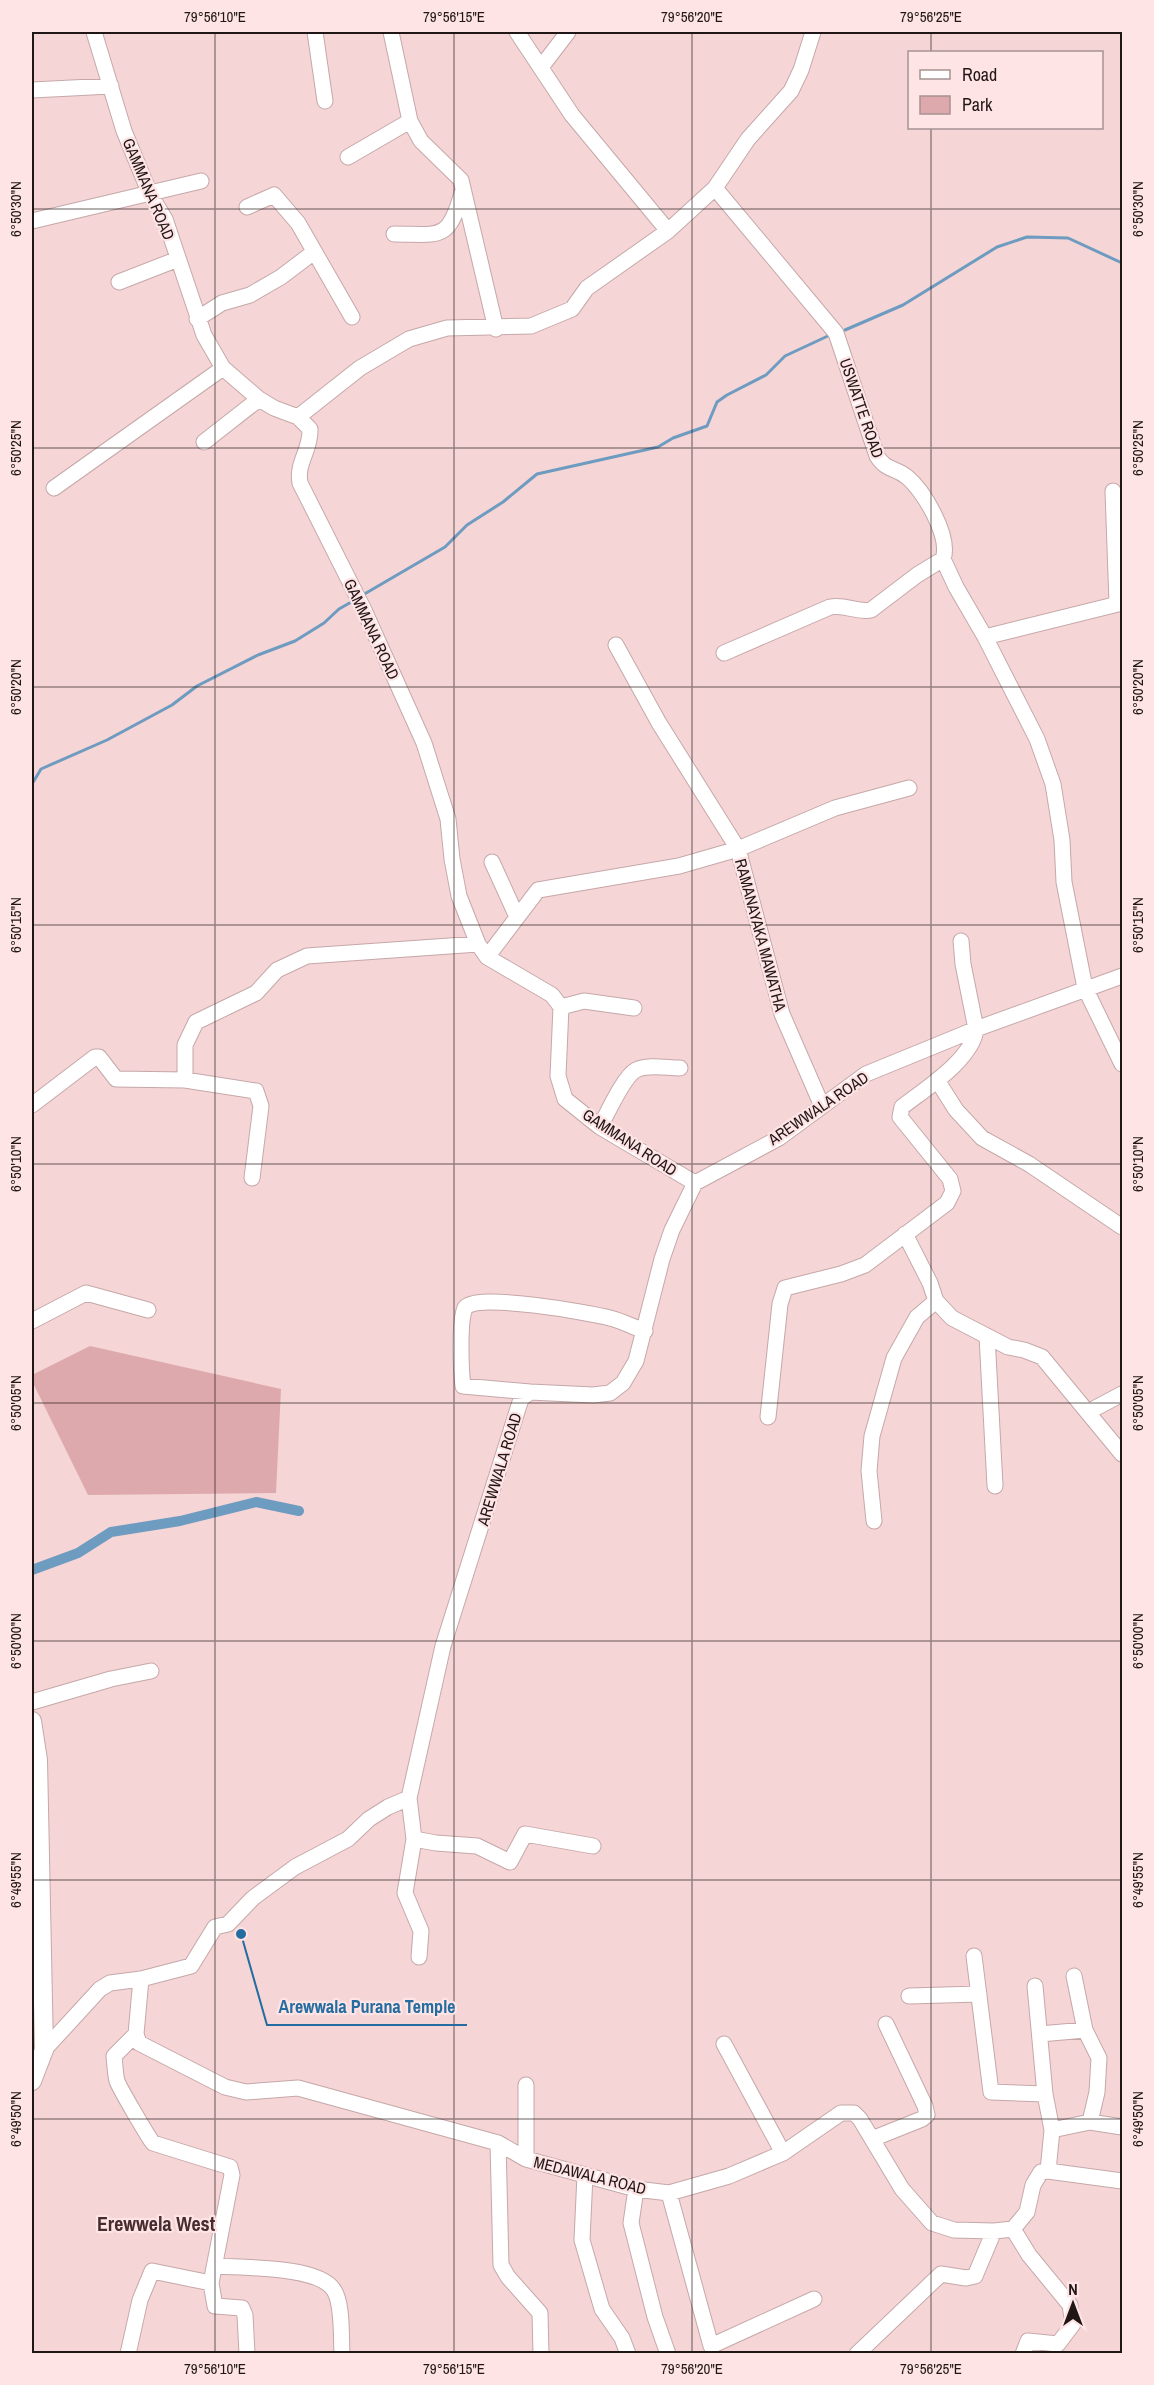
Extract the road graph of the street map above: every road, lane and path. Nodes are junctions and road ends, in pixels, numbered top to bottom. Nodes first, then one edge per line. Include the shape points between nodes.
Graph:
1 (94, 32) edge
2 (315, 32) edge
3 (391, 32) edge
4 (517, 32) edge
5 (568, 32) edge
6 (813, 32) edge
7 (542, 66) junction
8 (111, 86) junction
9 (32, 90) edge
10 (325, 101) dead end
11 (410, 121) junction
12 (348, 157) dead end
13 (201, 182) dead end
14 (715, 188) junction
15 (463, 190) junction
16 (150, 194) junction
17 (247, 207) dead end
18 (32, 221) edge
19 (668, 231) junction
20 (394, 234) dead end
21 (314, 252) junction
22 (178, 260) junction
23 (119, 282) dead end
24 (352, 317) dead end
25 (197, 319) junction
26 (496, 329) junction
27 (223, 368) junction
28 (259, 399) junction
29 (298, 417) junction
30 (204, 442) dead end
31 (54, 488) dead end
32 (1113, 491) dead end
33 (943, 559) junction
34 (1120, 603) edge
35 (986, 638) junction
36 (616, 645) dead end
37 (724, 653) dead end
38 (909, 788) dead end
39 (738, 849) junction
40 (492, 862) dead end
41 (517, 917) junction
42 (961, 941) dead end
43 (478, 944) junction
44 (487, 957) junction
45 (1122, 976) edge
46 (1085, 988) junction
47 (561, 1007) junction
48 (634, 1008) dead end
49 (976, 1029) junction
50 (1122, 1064) edge
51 (680, 1068) dead end
52 (185, 1080) junction
53 (936, 1080) junction
54 (32, 1105) edge
55 (822, 1106) junction
56 (600, 1127) junction
57 (252, 1178) dead end
58 (694, 1183) junction
59 (1122, 1227) edge
60 (905, 1234) junction
61 (936, 1301) junction
62 (148, 1310) dead end
63 (32, 1321) edge
64 (645, 1331) junction
65 (987, 1336) junction
66 (530, 1392) junction
67 (1122, 1394) edge
68 (1088, 1412) junction
69 (768, 1417) dead end
70 (1122, 1454) edge
71 (995, 1486) dead end
72 (874, 1521) dead end
73 (151, 1671) dead end
74 (32, 1702) edge
75 (32, 1721) edge
76 (409, 1798) junction
77 (414, 1839) junction
78 (593, 1846) dead end
79 (974, 1956) dead end
80 (419, 1957) dead end
81 (1074, 1976) dead end
82 (141, 1979) junction
83 (1035, 1986) dead end
84 (979, 1994) junction
85 (909, 1996) dead end
86 (886, 2024) dead end
87 (1085, 2030) junction
88 (136, 2034) junction
89 (1040, 2034) junction
90 (724, 2044) dead end
91 (44, 2050) junction
92 (32, 2081) edge
93 (526, 2085) dead end
94 (1045, 2094) junction
95 (1090, 2122) junction
96 (1122, 2127) edge
97 (1052, 2130) junction
98 (872, 2139) junction
99 (498, 2143) junction
100 (783, 2153) junction
101 (526, 2159) junction
102 (1048, 2171) junction
103 (585, 2175) junction
104 (1122, 2181) edge
105 (636, 2189) junction
106 (669, 2193) junction
107 (1013, 2229) junction
108 (994, 2231) junction
109 (216, 2266) junction
110 (211, 2283) junction
111 (814, 2300) dead end
112 (128, 2354) edge
113 (247, 2354) edge
114 (342, 2354) edge
115 (541, 2354) edge
116 (628, 2354) edge
117 (668, 2354) edge
118 (857, 2354) edge
119 (1023, 2354) edge

1 - 8 street, GAMMANA ROAD
2 - 10 street
3 - 11 street
4 - 7 street
5 - 7 street
6 - 14 street via 791,91 748,139
7 - 19 street via 572,115
8 - 9 street
8 - 16 street, GAMMANA ROAD via 124,131
11 - 12 street
11 - 15 street via 421,141 461,180
13 - 16 street
14 - 19 street
14 - 33 street, USWATTE ROAD via 836,333 877,456 882,465 905,475 920,491 944,536
15 - 20 street via 454,218 444,232
15 - 26 street
16 - 18 street
16 - 22 street, GAMMANA ROAD via 165,219
17 - 21 street via 274,195 298,223
19 - 26 street via 587,288 572,309 531,326
21 - 24 street
21 - 25 street via 250,295 222,303
22 - 23 street
22 - 25 street, GAMMANA ROAD
25 - 27 street, GAMMANA ROAD
26 - 29 street via 447,328 409,339 360,368
27 - 28 street, GAMMANA ROAD
27 - 31 street
28 - 29 street, GAMMANA ROAD
28 - 30 street
29 - 43 street, GAMMANA ROAD via 310,429 311,438 298,473 300,483 424,743 448,819 459,896
32 - 34 street
33 - 35 street, USWATTE ROAD
33 - 37 street via 871,610 830,607
34 - 35 street
35 - 46 street, USWATTE ROAD via 1037,739 1053,784 1064,882
36 - 39 street, RAMANAYAKA MAWATHA via 659,723
38 - 39 street via 835,808
39 - 41 street via 679,866 538,890
39 - 55 street, RAMANAYAKA MAWATHA via 782,1014
40 - 41 street
41 - 44 street
42 - 49 street
43 - 44 street, GAMMANA ROAD
43 - 52 street via 307,956 277,970 256,993 196,1022 185,1045
44 - 47 street, GAMMANA ROAD via 552,995
45 - 46 street, AREWWALA ROAD
46 - 49 street, AREWWALA ROAD
46 - 50 street, USWATTE ROAD
47 - 48 street via 584,1001
47 - 56 street, GAMMANA ROAD via 558,1076 565,1099
49 - 53 street via 967,1052
49 - 55 street, AREWWALA ROAD via 866,1074
51 - 56 street via 635,1070
52 - 54 street via 116,1079 95,1057
52 - 57 street via 256,1091 261,1106
53 - 59 street via 982,1138 1029,1164
53 - 60 street via 902,1107 900,1117 950,1179 953,1191 947,1203
55 - 58 street, AREWWALA ROAD via 779,1138
56 - 58 street, GAMMANA ROAD
58 - 64 street, AREWWALA ROAD via 662,1259
60 - 61 street
60 - 69 street via 865,1264 785,1288
61 - 65 street via 952,1318
61 - 72 street via 917,1317 894,1358 872,1436 869,1471
62 - 63 street via 86,1293
64 - 66 street, AREWWALA ROAD via 632,1369 610,1393
64 - 66 street via 611,1318 541,1306 469,1304 461,1334 463,1386
65 - 68 street via 1042,1357
65 - 71 street
66 - 76 street, AREWWALA ROAD via 521,1399 443,1646
67 - 68 street
68 - 70 street
73 - 74 street
75 - 91 main road via 38,1760
76 - 77 street, AREWWALA ROAD
76 - 82 street via 388,1807 348,1839 295,1868 253,1898 228,1924 215,1927 191,1966
77 - 78 street via 477,1846 510,1862 525,1834
77 - 80 street, AREWWALA ROAD via 405,1893 421,1931
79 - 84 street
81 - 87 street
82 - 88 street
82 - 91 street via 110,1983 100,1989
83 - 89 street
84 - 85 street
84 - 94 street via 992,2092
86 - 98 street via 927,2115
87 - 89 street
87 - 95 street via 1099,2058
88 - 99 street, MEDAWALA ROAD via 139,2043 225,2086 246,2092 298,2088
88 - 109 street via 114,2056 117,2082 141,2121 144,2134 153,2143 230,2167
89 - 94 street
90 - 100 street
91 - 92 main road
93 - 101 street
94 - 97 street
95 - 96 street
95 - 97 street
97 - 102 street
98 - 100 street, MEDAWALA ROAD via 854,2113 841,2113
98 - 108 street, MEDAWALA ROAD via 902,2189 932,2223 954,2230
99 - 101 street, MEDAWALA ROAD
99 - 115 street via 501,2265 540,2313
100 - 106 street, MEDAWALA ROAD via 729,2176
101 - 103 street, MEDAWALA ROAD
102 - 104 street
102 - 107 street via 1041,2172 1033,2185 1027,2212
103 - 105 street, MEDAWALA ROAD
103 - 116 street via 582,2240 602,2308
105 - 106 street, MEDAWALA ROAD
105 - 117 street via 631,2223
106 - 111 street via 711,2346
107 - 108 street, MEDAWALA ROAD
107 - 119 street via 1070,2306 1072,2324 1058,2344 1028,2341
108 - 118 street via 975,2276 941,2274
109 - 110 street
109 - 114 street via 299,2272 326,2283 334,2289 338,2302
110 - 112 street via 152,2271
110 - 113 street via 215,2306 242,2308

